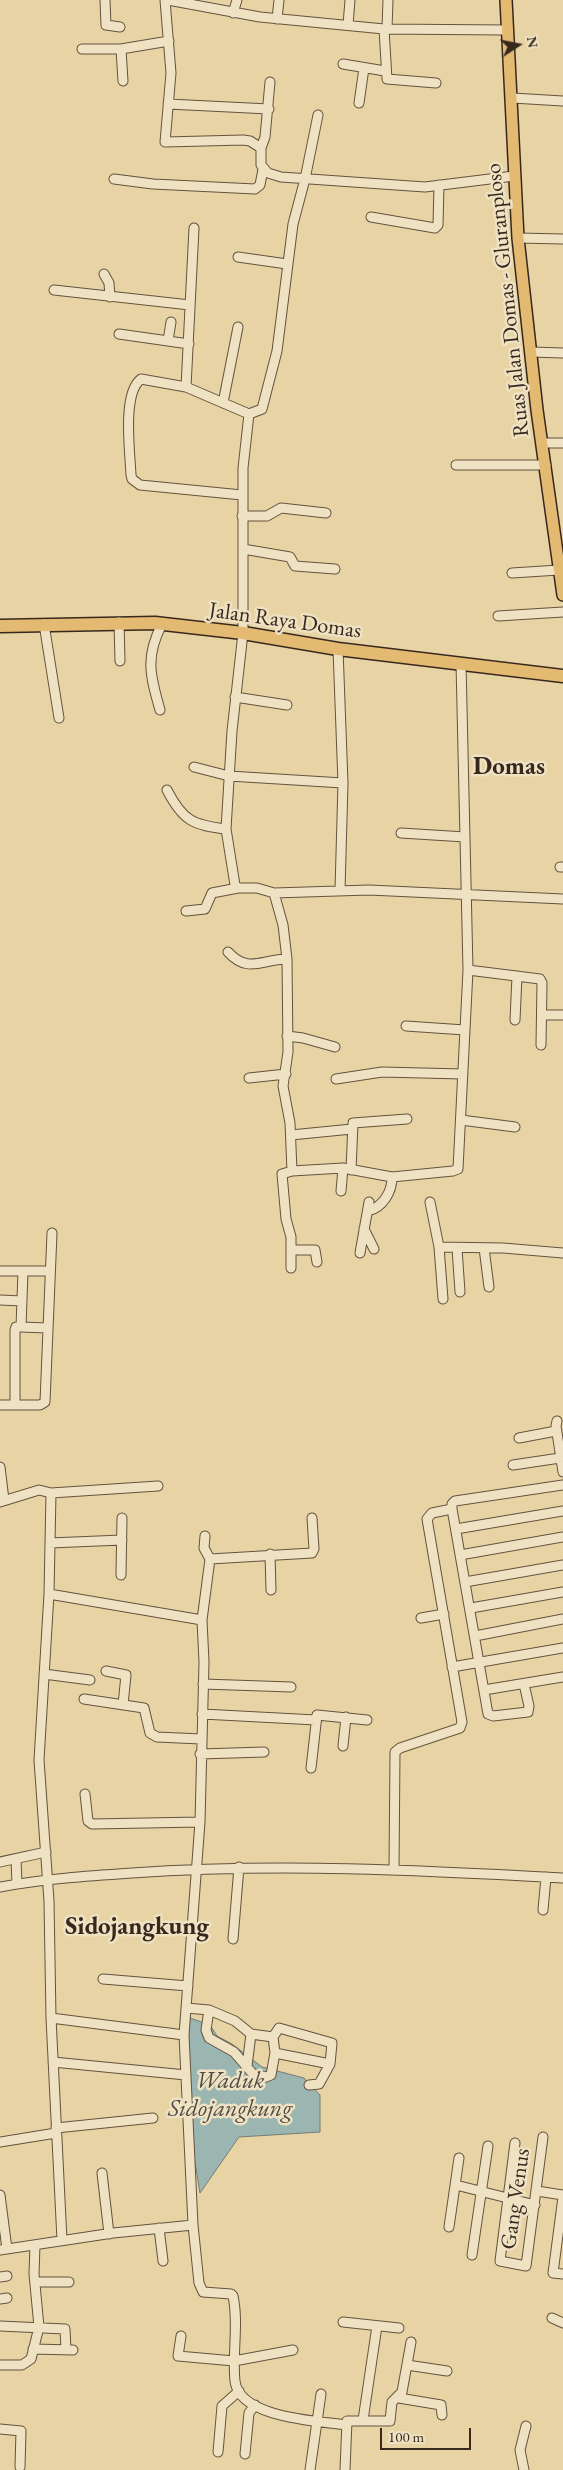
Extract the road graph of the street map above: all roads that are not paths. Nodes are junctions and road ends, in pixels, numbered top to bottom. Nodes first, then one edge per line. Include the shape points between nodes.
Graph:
1 (105, 0) edge
2 (167, 0) edge
3 (237, 0) edge
4 (279, 0) edge
5 (350, 0) edge
6 (388, 0) edge
7 (506, 0) edge
8 (233, 13) junction
9 (277, 18) junction
10 (348, 25) junction
11 (120, 27) dead end
12 (385, 29) junction
13 (506, 30) junction
14 (169, 41) junction
15 (82, 50) dead end
16 (121, 50) junction
17 (343, 64) dead end
18 (364, 68) junction
19 (385, 72) junction
20 (123, 81) dead end
21 (270, 82) dead end
22 (436, 83) dead end
23 (512, 98) junction
24 (563, 101) edge
25 (168, 104) junction
26 (359, 104) dead end
27 (269, 109) junction
28 (318, 115) dead end
29 (261, 148) junction
30 (263, 169) junction
31 (514, 176) junction
32 (305, 178) junction
33 (114, 179) dead end
34 (439, 185) junction
35 (371, 217) dead end
36 (194, 228) dead end
37 (518, 238) junction
38 (563, 239) edge
39 (238, 257) dead end
40 (287, 264) junction
41 (104, 274) dead end
42 (54, 290) dead end
43 (110, 297) junction
44 (190, 305) junction
45 (171, 322) dead end
46 (238, 326) dead end
47 (119, 334) dead end
48 (168, 341) junction
49 (189, 344) junction
50 (531, 352) junction
51 (563, 353) edge
52 (186, 387) junction
53 (223, 403) junction
54 (249, 414) junction
55 (542, 443) junction
56 (563, 443) edge
57 (456, 465) dead end
58 (546, 465) junction
59 (242, 495) junction
60 (326, 513) dead end
61 (242, 516) junction
62 (243, 549) junction
63 (335, 569) dead end
64 (559, 570) junction
65 (512, 573) dead end
66 (563, 595) edge
67 (563, 612) edge
68 (498, 616) dead end
69 (119, 622) junction
70 (44, 624) junction
71 (162, 624) junction
72 (0, 626) edge
73 (243, 633) junction
74 (338, 650) junction
75 (120, 660) dead end
76 (461, 663) junction
77 (563, 676) edge
78 (235, 697) junction
79 (287, 705) dead end
80 (160, 710) dead end
81 (59, 718) dead end
82 (194, 767) dead end
83 (228, 776) junction
84 (343, 784) junction
85 (167, 790) dead end
86 (227, 833) junction
87 (402, 833) dead end
88 (465, 837) junction
89 (238, 888) junction
90 (340, 890) junction
91 (274, 893) junction
92 (467, 895) junction
93 (563, 898) edge
94 (186, 911) dead end
95 (228, 952) dead end
96 (287, 959) junction
97 (468, 970) junction
98 (518, 976) junction
99 (563, 1014) edge
100 (542, 1015) junction
101 (515, 1020) dead end
102 (406, 1026) dead end
103 (465, 1030) junction
104 (287, 1036) junction
105 (541, 1045) dead end
106 (335, 1047) dead end
107 (286, 1074) junction
108 (464, 1074) junction
109 (249, 1078) dead end
110 (336, 1079) dead end
111 (407, 1119) dead end
112 (461, 1120) junction
113 (515, 1127) dead end
114 (352, 1129) junction
115 (291, 1135) junction
116 (347, 1169) junction
117 (292, 1171) junction
118 (392, 1177) junction
119 (341, 1191) dead end
120 (430, 1202) dead end
121 (364, 1229) junction
122 (52, 1233) dead end
123 (439, 1247) junction
124 (374, 1248) dead end
125 (457, 1248) junction
126 (484, 1248) junction
127 (291, 1250) junction
128 (360, 1253) dead end
129 (563, 1253) edge
130 (318, 1262) dead end
131 (291, 1268) dead end
132 (0, 1270) edge
133 (23, 1271) junction
134 (50, 1271) junction
135 (489, 1287) dead end
136 (460, 1292) dead end
137 (443, 1299) dead end
138 (0, 1300) edge
139 (22, 1301) junction
140 (21, 1327) junction
141 (47, 1328) junction
142 (0, 1405) edge
143 (15, 1405) junction
144 (557, 1421) dead end
145 (556, 1431) junction
146 (519, 1438) dead end
147 (560, 1458) junction
148 (513, 1465) dead end
149 (0, 1467) edge
150 (563, 1472) edge
151 (563, 1485) edge
152 (158, 1486) dead end
153 (51, 1492) junction
154 (2, 1501) edge
155 (452, 1509) junction
156 (563, 1511) edge
157 (122, 1518) dead end
158 (312, 1518) dead end
159 (456, 1529) junction
160 (204, 1536) dead end
161 (563, 1537) edge
162 (122, 1540) junction
163 (50, 1544) junction
164 (270, 1554) junction
165 (460, 1555) junction
166 (210, 1559) junction
167 (563, 1565) edge
168 (121, 1576) dead end
169 (465, 1582) junction
170 (271, 1590) dead end
171 (563, 1592) edge
172 (49, 1594) junction
173 (471, 1608) junction
174 (444, 1614) junction
175 (421, 1618) dead end
176 (563, 1619) edge
177 (202, 1620) junction
178 (475, 1636) junction
179 (563, 1648) edge
180 (479, 1663) junction
181 (452, 1667) junction
182 (106, 1671) dead end
183 (44, 1674) junction
184 (563, 1677) edge
185 (90, 1680) dead end
186 (203, 1684) junction
187 (524, 1684) junction
188 (292, 1687) dead end
189 (484, 1690) junction
190 (84, 1699) dead end
191 (124, 1705) junction
192 (202, 1714) junction
193 (346, 1717) junction
194 (316, 1720) junction
195 (367, 1720) dead end
196 (201, 1739) junction
197 (343, 1746) dead end
198 (264, 1752) dead end
199 (200, 1754) junction
200 (312, 1768) dead end
201 (85, 1794) dead end
202 (200, 1822) junction
203 (46, 1852) junction
204 (16, 1859) junction
205 (0, 1862) edge
206 (239, 1867) junction
207 (197, 1868) junction
208 (394, 1869) junction
209 (546, 1877) junction
210 (563, 1878) edge
211 (48, 1879) junction
212 (17, 1884) junction
213 (0, 1887) edge
214 (544, 1910) dead end
215 (232, 1939) dead end
216 (103, 1979) dead end
217 (188, 1986) junction
218 (186, 2008) junction
219 (208, 2010) junction
220 (51, 2018) junction
221 (250, 2034) junction
222 (184, 2035) junction
223 (273, 2037) junction
224 (275, 2053) junction
225 (53, 2062) junction
226 (330, 2064) junction
227 (247, 2066) junction
228 (186, 2076) junction
229 (309, 2085) dead end
230 (153, 2118) dead end
231 (56, 2130) junction
232 (543, 2137) dead end
233 (0, 2142) edge
234 (515, 2143) dead end
235 (488, 2146) dead end
236 (459, 2158) dead end
237 (102, 2173) dead end
238 (456, 2185) junction
239 (537, 2191) junction
240 (481, 2193) junction
241 (0, 2195) edge
242 (563, 2196) edge
243 (508, 2199) junction
244 (535, 2205) junction
245 (193, 2225) junction
246 (449, 2227) dead end
247 (159, 2228) junction
248 (109, 2234) junction
249 (62, 2240) junction
250 (35, 2245) junction
251 (4, 2250) edge
252 (472, 2255) dead end
253 (163, 2261) dead end
254 (563, 2274) edge
255 (34, 2282) junction
256 (69, 2282) dead end
257 (552, 2318) dead end
258 (343, 2322) dead end
259 (563, 2323) edge
260 (0, 2326) edge
261 (377, 2326) junction
262 (399, 2328) dead end
263 (38, 2329) junction
264 (181, 2336) dead end
265 (411, 2342) dead end
266 (33, 2349) junction
267 (293, 2350) dead end
268 (234, 2361) junction
269 (0, 2365) edge
270 (407, 2365) junction
271 (447, 2371) dead end
272 (240, 2391) junction
273 (322, 2394) dead end
274 (399, 2398) junction
275 (255, 2405) junction
276 (442, 2415) dead end
277 (363, 2420) junction
278 (317, 2421) junction
279 (346, 2425) junction
280 (526, 2426) dead end
281 (0, 2429) edge
282 (218, 2452) dead end
283 (245, 2454) dead end
284 (20, 2467) dead end
285 (310, 2470) edge
286 (345, 2470) edge
287 (524, 2470) edge

1 - 11 street via 106,25
2 - 8 street
2 - 14 street
3 - 8 street
4 - 9 street
5 - 10 street
6 - 12 street
7 - 13 main road, Ruas Jalan Domas - Gluranploso
8 - 9 street
9 - 10 street
10 - 12 street
12 - 13 street
12 - 19 street
13 - 23 main road, Ruas Jalan Domas - Gluranploso
14 - 16 street
14 - 25 street via 171,73
15 - 16 street
16 - 20 street
17 - 18 street
18 - 19 street
18 - 26 street
19 - 22 street via 390,81
21 - 27 street
23 - 24 street
23 - 31 main road, Ruas Jalan Domas - Gluranploso
25 - 27 street
25 - 29 street via 165,142 243,140
27 - 29 street
28 - 32 street
29 - 30 street
30 - 32 street via 281,177
30 - 33 street via 260,185 255,189
31 - 34 street
31 - 37 main road, Ruas Jalan Domas - Gluranploso
32 - 34 street via 419,187
32 - 40 street
34 - 35 street via 438,225 435,228
36 - 44 street
37 - 38 street
37 - 50 main road, Ruas Jalan Domas - Gluranploso
39 - 40 street
40 - 54 street via 277,352 264,404
41 - 43 street via 109,283
42 - 43 street
43 - 44 street
44 - 49 street
45 - 48 street
46 - 53 street
47 - 48 street
48 - 49 street
49 - 52 street
50 - 51 street
50 - 55 main road, Ruas Jalan Domas - Gluranploso
52 - 53 street
52 - 59 street via 141,379 133,388 129,419 132,479 140,485
53 - 54 street
54 - 59 street
55 - 56 street
55 - 58 main road, Ruas Jalan Domas - Gluranploso
57 - 58 street
58 - 64 main road, Ruas Jalan Domas - Gluranploso
59 - 61 street
60 - 61 street via 281,508 267,516
61 - 62 street
62 - 63 street via 290,557 295,566
62 - 73 street
64 - 65 street
64 - 66 main road, Ruas Jalan Domas - Gluranploso
67 - 68 street
69 - 70 highway, Jalan Raya Domas
69 - 71 highway, Jalan Raya Domas
69 - 75 street
70 - 72 highway, Jalan Raya Domas
70 - 81 street
71 - 73 highway, Jalan Raya Domas
71 - 80 street via 153,641 150,662
73 - 74 highway, Jalan Raya Domas
73 - 78 street
74 - 76 highway, Jalan Raya Domas
74 - 84 street
76 - 77 highway, Jalan Raya Domas
76 - 88 street
78 - 79 street
78 - 83 street
82 - 83 street
83 - 84 street
83 - 86 street
84 - 90 street
85 - 86 street via 196,825
86 - 89 street via 233,879
87 - 88 street
88 - 92 street
89 - 91 street via 257,888
89 - 94 street via 212,893 207,908
90 - 91 street
90 - 92 street
91 - 96 street via 283,925
92 - 93 street
92 - 97 street
95 - 96 street via 235,960 250,965
96 - 104 street
97 - 98 street
97 - 103 street
98 - 100 street via 540,979
98 - 101 street
99 - 100 street
100 - 105 street
102 - 103 street
103 - 108 street
104 - 106 street
104 - 107 street
107 - 109 street
107 - 115 street via 283,1090
108 - 110 street via 376,1072
108 - 112 street
111 - 114 street via 358,1121 352,1124
112 - 113 street
112 - 118 street via 458,1169
114 - 115 street
114 - 116 street
115 - 117 street
116 - 117 street
116 - 118 street
116 - 119 street
117 - 127 street via 282,1176
118 - 121 street via 392,1186 379,1206 369,1207
120 - 123 street
121 - 124 street
121 - 128 street
122 - 134 street
123 - 125 street
123 - 137 street
125 - 126 street
125 - 136 street
126 - 129 street
126 - 135 street
127 - 130 street via 315,1250
127 - 131 street
132 - 133 street
133 - 134 street
133 - 139 street
134 - 141 street
138 - 139 street
139 - 140 street
140 - 141 street
140 - 143 street via 15,1330
141 - 143 street via 45,1402
142 - 143 street
144 - 145 street
145 - 146 street
145 - 147 street
147 - 148 street
147 - 150 street
149 - 154 street
151 - 155 street via 455,1501
152 - 153 street
153 - 154 street via 39,1490
153 - 163 street
155 - 159 street
155 - 174 street via 432,1513 427,1519
156 - 159 street
157 - 162 street
158 - 164 street via 314,1551
159 - 165 street
160 - 166 street via 204,1548
161 - 165 street
162 - 163 street
162 - 168 street
163 - 172 street
164 - 166 street
164 - 170 street
165 - 169 street
166 - 177 street
167 - 169 street
169 - 173 street
171 - 173 street
172 - 177 street
172 - 183 street
173 - 178 street
174 - 175 street
174 - 181 street
176 - 178 street
177 - 186 street
178 - 180 street
179 - 180 street
180 - 181 street
180 - 189 street
181 - 208 street via 462,1726 395,1752
182 - 191 street via 126,1675
183 - 185 street
183 - 203 street via 39,1760
184 - 187 street
186 - 188 street
186 - 192 street
187 - 189 street
187 - 189 street via 528,1712 490,1716
190 - 191 street
191 - 196 street via 144,1708 153,1736
192 - 194 street
192 - 196 street
193 - 194 street via 317,1714
193 - 195 street
193 - 197 street
194 - 200 street
196 - 199 street
198 - 199 street
199 - 202 street
201 - 202 street via 88,1821 92,1824
202 - 207 street
203 - 204 street
203 - 211 street
204 - 205 street
204 - 212 street
206 - 207 street
206 - 208 street
206 - 215 street
207 - 211 street
207 - 217 street
208 - 209 street
209 - 210 street
209 - 214 street
211 - 212 street
211 - 220 street
212 - 213 street
216 - 217 street
217 - 218 street
218 - 219 street
218 - 222 street
219 - 221 street via 236,2021
219 - 227 street via 207,2034 234,2052
220 - 222 street
220 - 225 street
221 - 223 street
221 - 227 street
222 - 228 street
223 - 224 street
223 - 226 street via 279,2028 331,2042
224 - 226 street
224 - 227 street via 271,2075 253,2074
225 - 228 street
225 - 231 street
226 - 229 street via 319,2084
228 - 245 street
230 - 231 street
231 - 233 street
231 - 249 street
232 - 239 street, Gang Venus
234 - 243 street
235 - 240 street
236 - 238 street
237 - 248 street
238 - 240 street
238 - 246 street
239 - 242 street
239 - 244 street, Gang Venus
240 - 243 street
240 - 252 street
241 - 251 street
242 - 254 street via 553,2273
243 - 244 street
243 - 244 street, Gang Venus via 500,2261 526,2266
245 - 247 street
245 - 268 street via 200,2288 203,2292 233,2296
247 - 248 street
247 - 253 street
248 - 249 street
249 - 250 street
250 - 251 street
250 - 255 street
255 - 256 street
255 - 263 street
257 - 259 street
258 - 261 street
260 - 263 street
261 - 262 street
261 - 277 street
263 - 266 street
263 - 266 street via 67,2330 70,2350
264 - 268 street via 178,2356
265 - 270 street
266 - 269 street via 27,2363
267 - 268 street
268 - 272 street via 235,2380
270 - 271 street
270 - 274 street
272 - 275 street
272 - 282 street via 222,2406
273 - 278 street
274 - 276 street via 441,2405
274 - 277 street via 392,2402 388,2422
275 - 278 street via 286,2418
275 - 283 street via 250,2413
277 - 279 street via 348,2421
278 - 279 street
278 - 285 street
279 - 286 street
280 - 287 street via 520,2450
281 - 284 street via 22,2432

